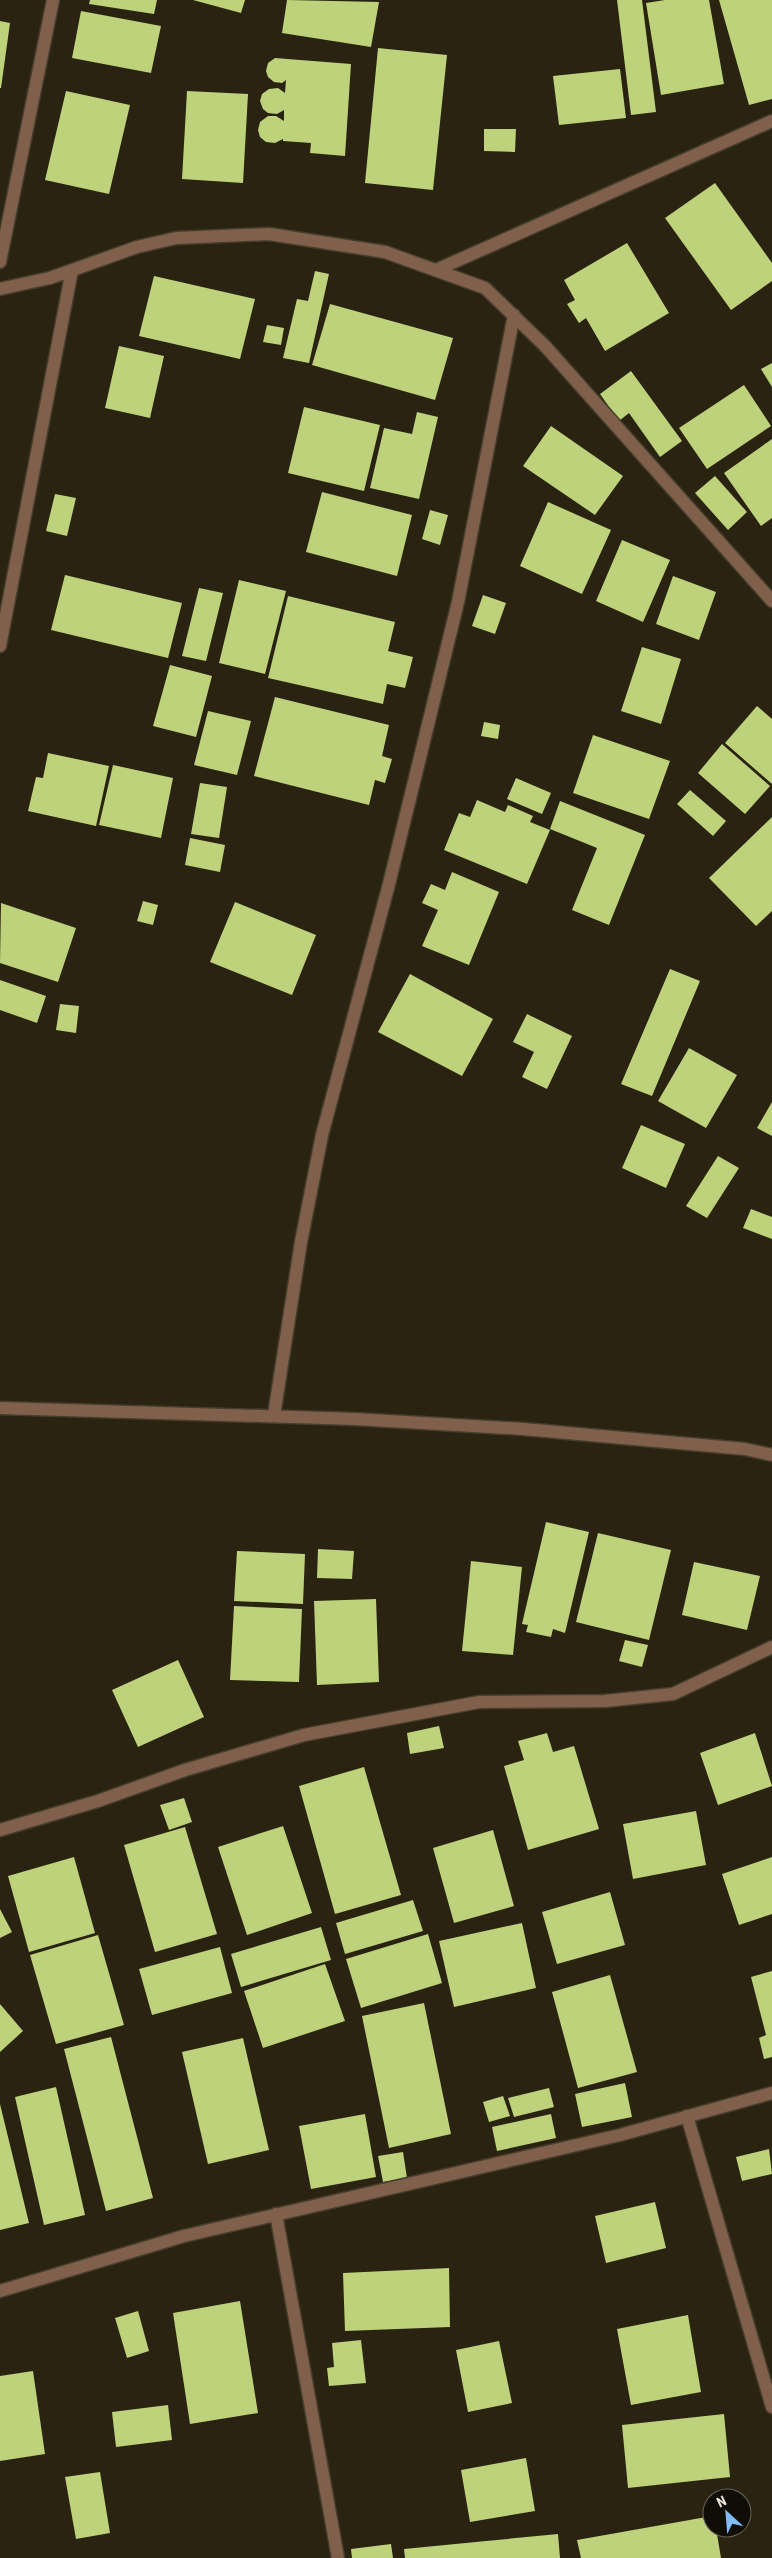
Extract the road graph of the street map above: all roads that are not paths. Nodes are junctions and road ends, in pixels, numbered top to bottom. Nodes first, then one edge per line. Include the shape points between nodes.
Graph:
1 (53, 0) edge
2 (772, 121) edge
3 (0, 262) edge
4 (72, 270) junction
5 (436, 270) junction
6 (0, 289) edge
7 (514, 316) junction
8 (772, 601) edge
9 (0, 646) edge
10 (0, 1408) edge
11 (274, 1415) junction
12 (772, 1455) edge
13 (772, 1647) edge
14 (0, 1830) edge
15 (772, 2093) edge
16 (687, 2116) junction
17 (276, 2214) junction
18 (0, 2291) edge
19 (772, 2407) edge
20 (338, 2558) edge

1 - 3 street
2 - 5 street
4 - 5 street via 136,247 176,238 269,234 385,252
4 - 6 street
4 - 9 street
5 - 7 street via 485,288
7 - 8 street via 545,346
7 - 11 street via 458,602 389,884 322,1135 301,1242
10 - 11 street
11 - 12 street via 523,1429 745,1449
13 - 14 street via 672,1694 605,1700 480,1702 304,1735
15 - 16 street
16 - 17 street via 620,2135
16 - 19 street
17 - 18 street via 184,2236
17 - 20 street

